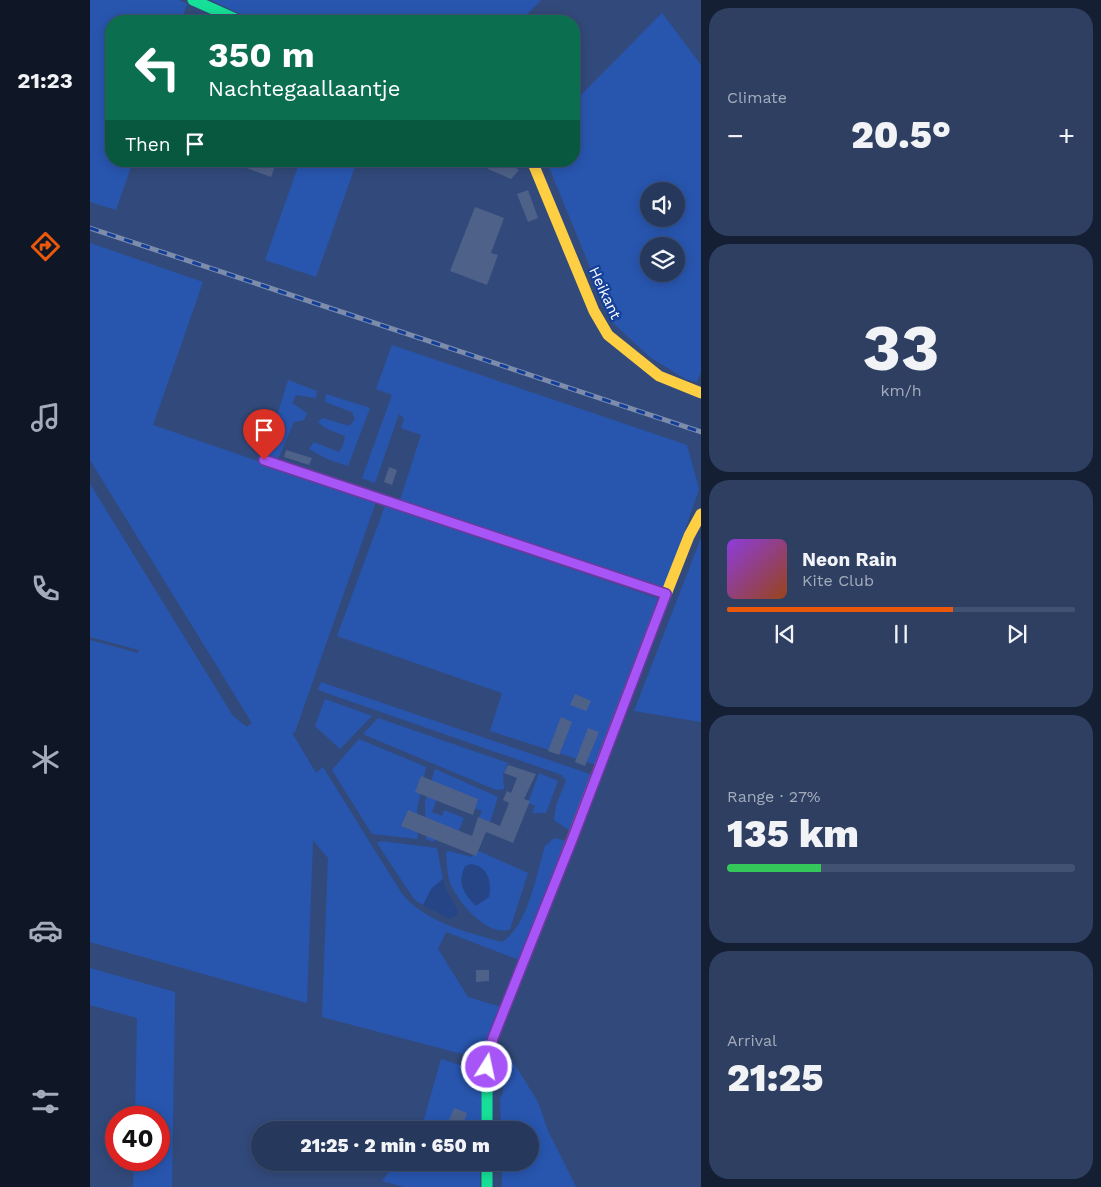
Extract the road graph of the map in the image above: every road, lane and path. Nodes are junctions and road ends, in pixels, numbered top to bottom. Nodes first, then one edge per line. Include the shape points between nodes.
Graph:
1 (193, 0) edge
2 (227, 15) edge
3 (535, 167) edge
4 (701, 393) edge
5 (264, 460) dead end
6 (701, 514) edge
7 (666, 594) junction
8 (487, 1121) edge
9 (487, 1171) edge
10 (487, 1187) edge

1 - 2 street
3 - 4 street, Heikant via 594,311 608,334 659,376
5 - 7 street
6 - 7 street
7 - 8 street via 493,1038 487,1067
9 - 10 street

